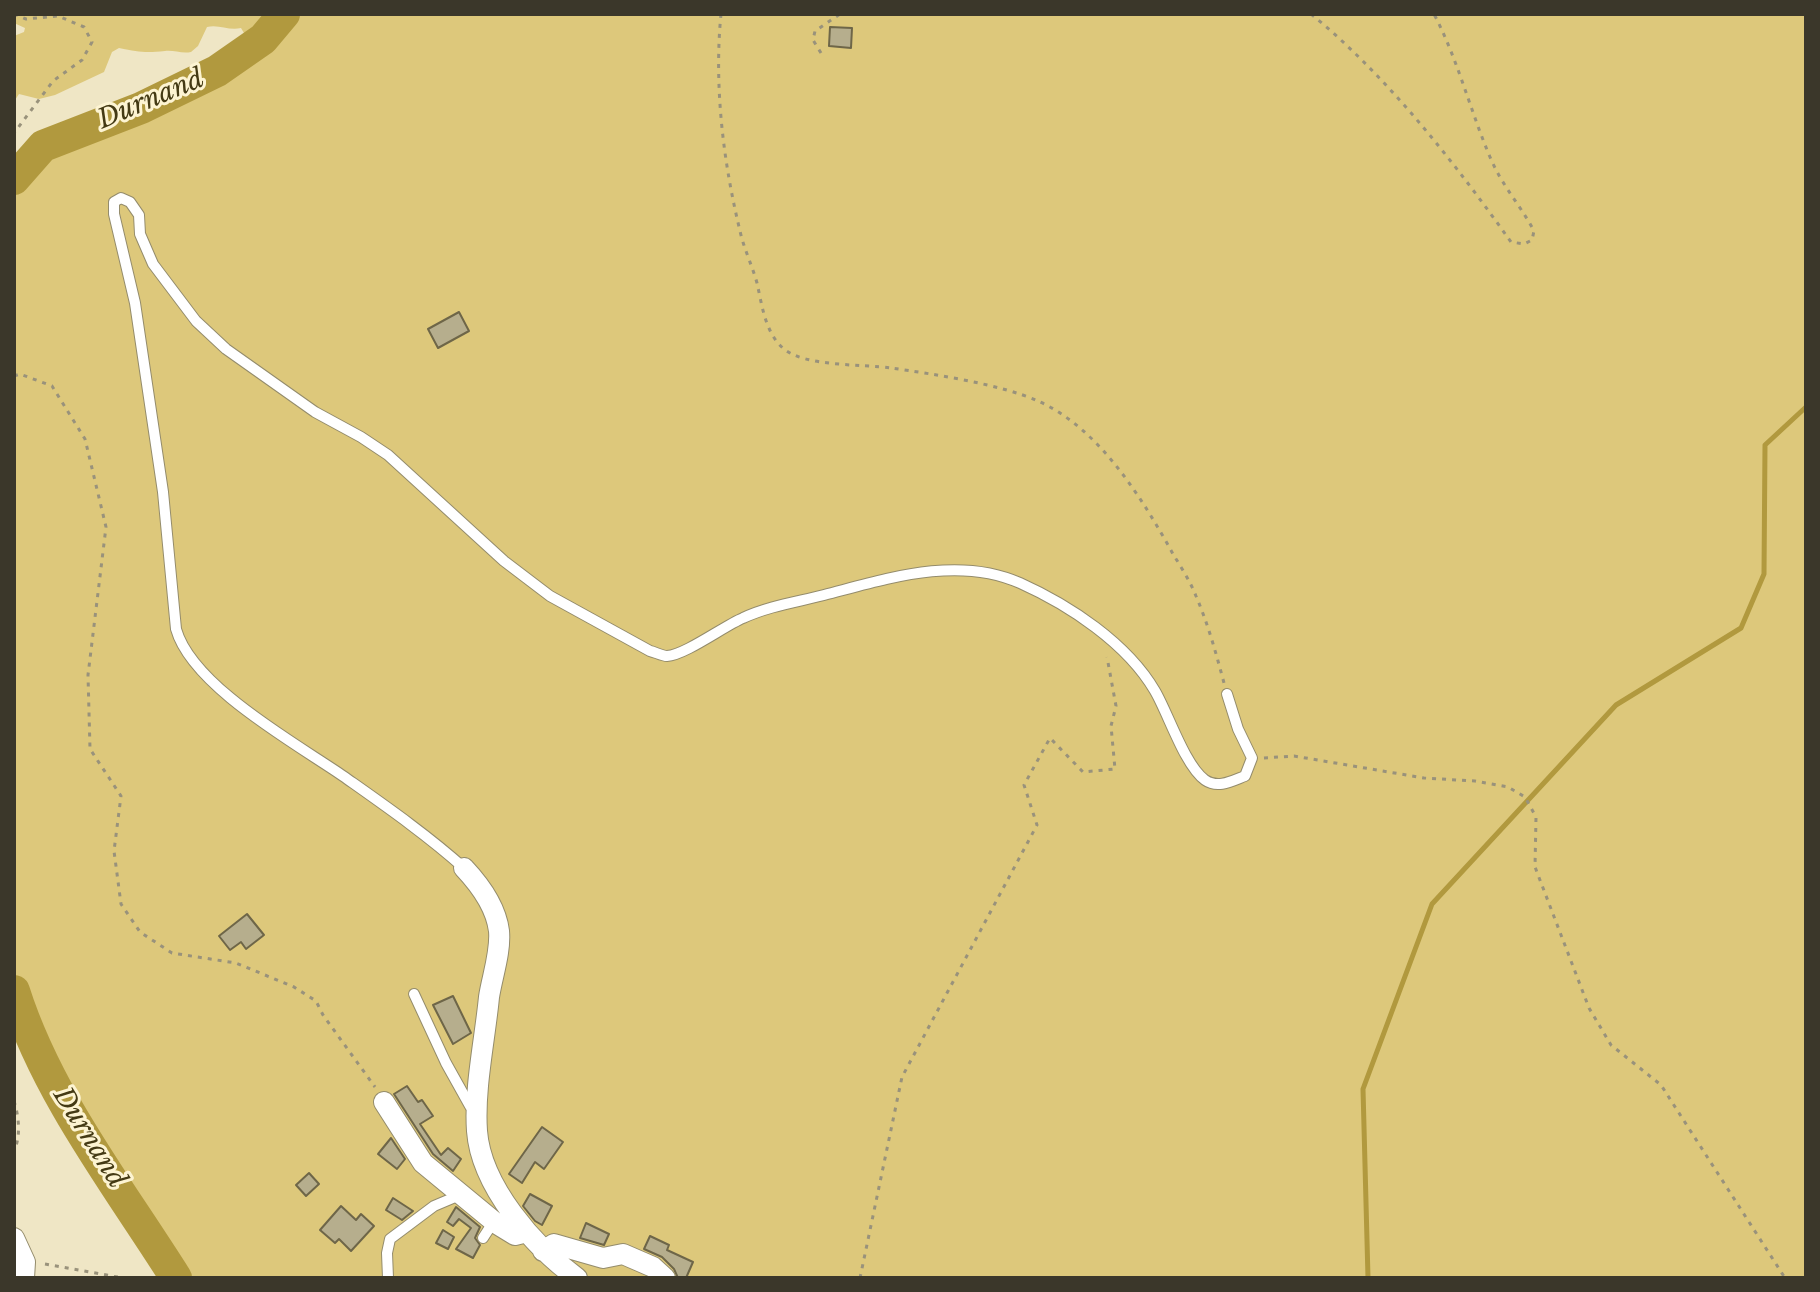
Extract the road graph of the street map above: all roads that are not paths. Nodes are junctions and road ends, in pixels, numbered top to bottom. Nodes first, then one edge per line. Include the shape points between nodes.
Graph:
1 (1227, 694) road end
2 (464, 868) joint
3 (414, 994) dead end
4 (384, 1102) road end
5 (477, 1110) junction
6 (462, 1195) junction
7 (527, 1232) junction
8 (14, 1238) edge
9 (543, 1251) junction
10 (24, 1270) edge
11 (388, 1278) edge
12 (577, 1278) edge
13 (665, 1278) edge

1 - 2 lane via 1252,758 1245,776 1227,784 1206,781 1194,769 1155,691 1102,631 1019,582 960,570 885,578 775,606 668,656 650,651 550,596 388,455 226,349 196,321 153,264 140,234 139,215 121,198 114,202 114,214 135,303 180,645 224,693 404,819
2 - 5 street via 486,895 499,931
3 - 5 lane via 446,1063
4 - 6 street via 423,1163
5 - 7 street via 478,1141 487,1167
6 - 7 street via 488,1230
6 - 11 lane via 434,1206 390,1239
7 - 9 street
8 - 10 street
9 - 12 street
9 - 13 street via 554,1244 603,1258 623,1254

